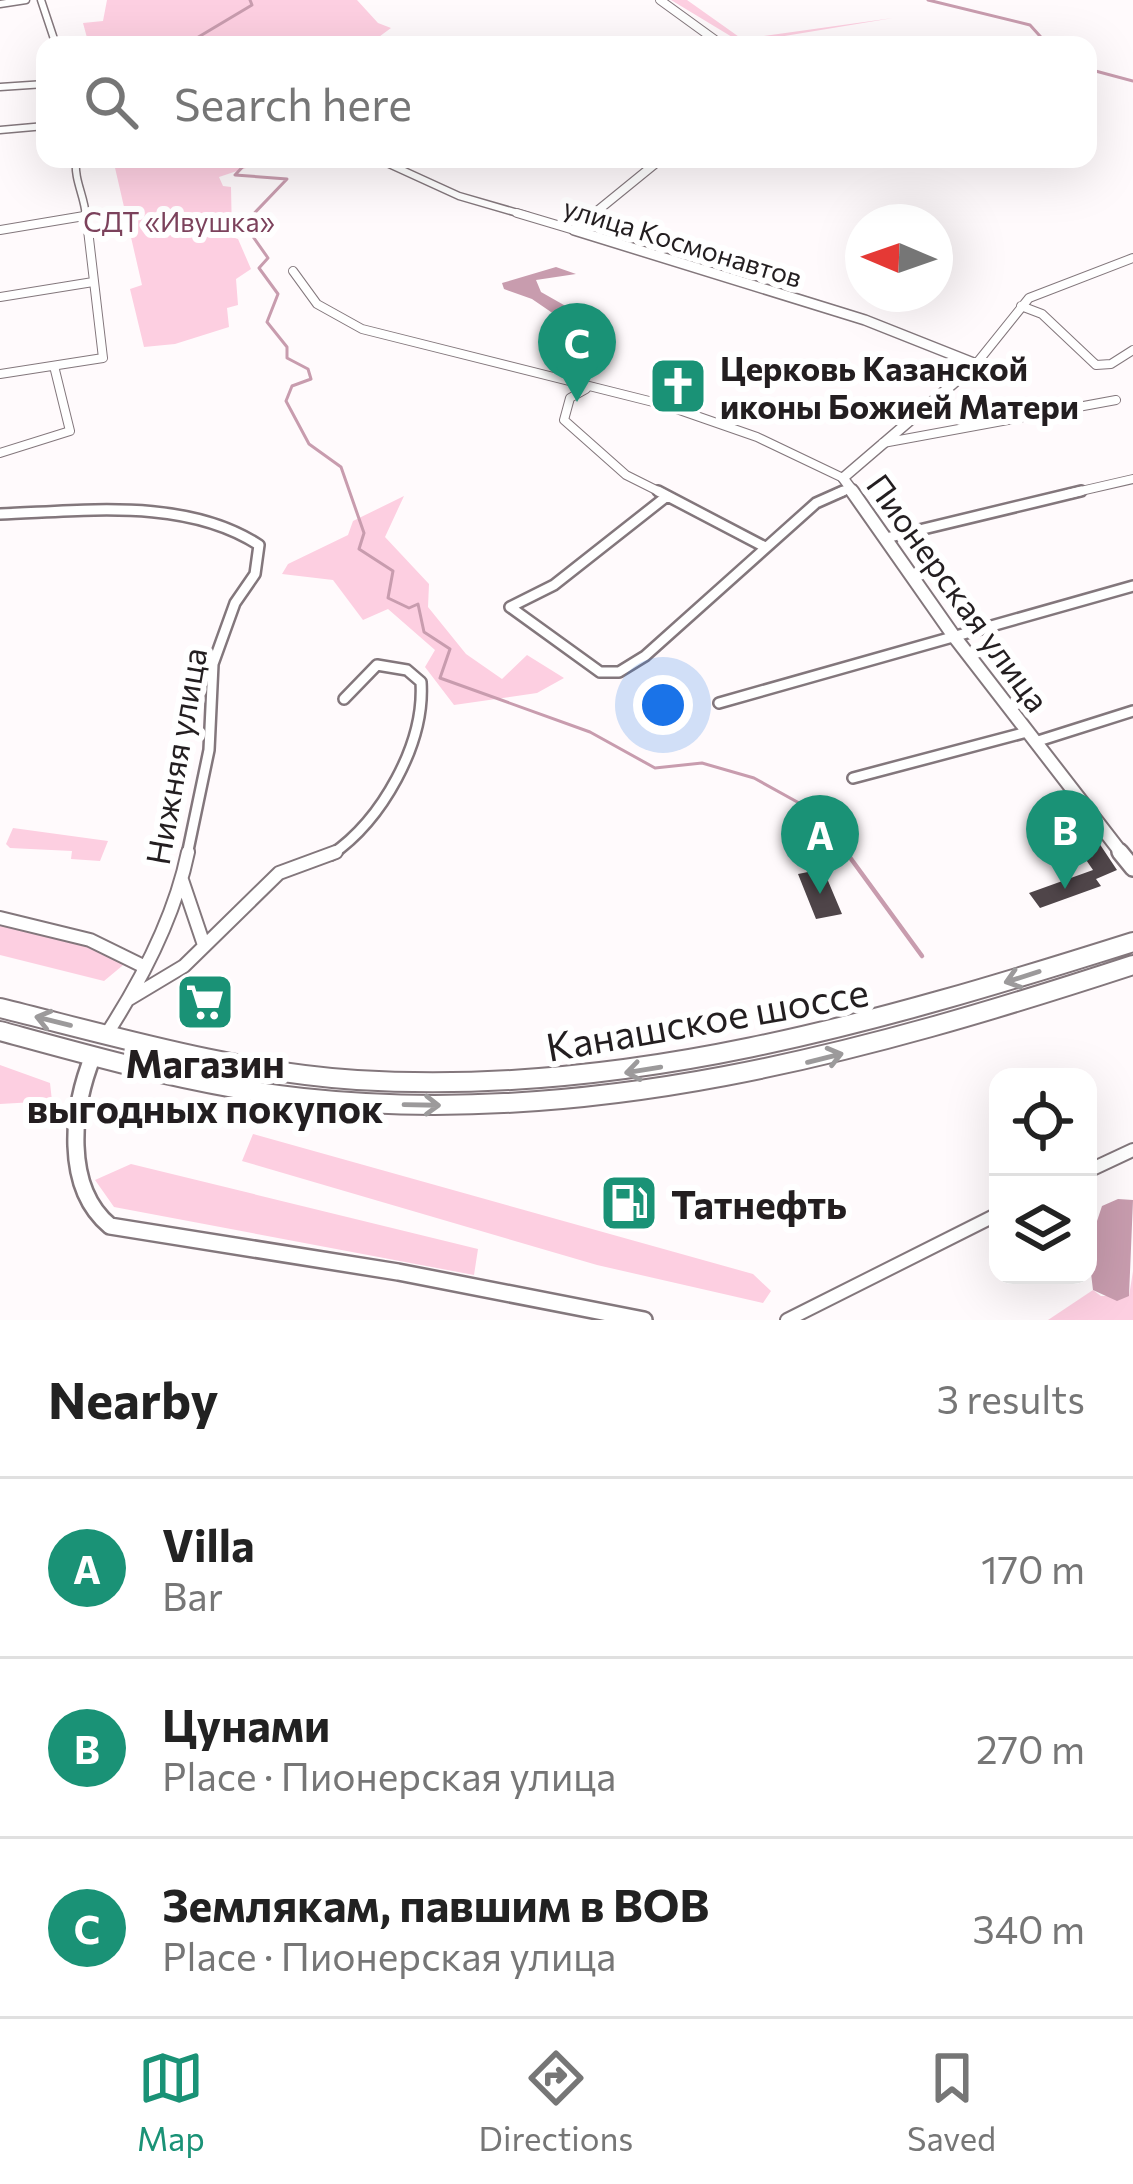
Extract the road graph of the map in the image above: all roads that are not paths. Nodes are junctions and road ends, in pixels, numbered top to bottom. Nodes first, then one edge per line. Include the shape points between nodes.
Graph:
1 (26, 0) edge
2 (41, 0) edge
3 (660, 0) edge
4 (0, 4) edge
5 (53, 36) edge
6 (710, 36) edge
7 (36, 85) edge
8 (0, 87) edge
9 (36, 127) edge
10 (0, 130) edge
11 (75, 168) edge
12 (398, 168) edge
13 (650, 168) edge
14 (84, 216) junction
15 (0, 230) edge
16 (574, 230) junction
17 (1133, 258) edge
18 (293, 271) dead end
19 (93, 282) junction
20 (0, 297) edge
21 (1022, 306) junction
22 (1133, 350) edge
23 (976, 364) junction
24 (54, 366) junction
25 (0, 374) edge
26 (589, 388) junction
27 (1115, 400) dead end
28 (883, 443) junction
29 (0, 453) edge
30 (1133, 479) edge
31 (847, 483) junction
32 (667, 496) junction
33 (0, 514) edge
34 (886, 538) junction
35 (765, 548) junction
36 (1133, 586) edge
37 (953, 635) junction
38 (344, 699) dead end
39 (719, 704) dead end
40 (1133, 711) edge
41 (1031, 737) junction
42 (853, 778) dead end
43 (1132, 866) edge
44 (182, 880) junction
45 (0, 918) edge
46 (1133, 942) edge
47 (204, 945) junction
48 (1133, 965) edge
49 (143, 966) junction
50 (129, 999) junction
51 (0, 1008) edge
52 (0, 1031) edge
53 (106, 1035) junction
54 (93, 1056) junction
55 (1133, 1150) edge
56 (1097, 1167) edge
57 (989, 1219) edge
58 (644, 1320) edge
59 (787, 1320) edge

1 - 4 street
2 - 5 street
3 - 6 street
7 - 8 street
9 - 10 street
11 - 14 street
12 - 16 street, улица Космонавтов via 459,196
13 - 16 street
14 - 15 street
14 - 19 street
16 - 23 street, улица Космонавтов via 865,320
17 - 21 street
18 - 26 street, Пионерская улица via 303,291 343,320
19 - 20 street
19 - 24 street via 103,358
21 - 22 street via 1042,314 1096,365
21 - 23 street
23 - 28 street
24 - 25 street
24 - 29 street via 70,431
26 - 31 street, Пионерская улица via 764,439
26 - 32 street via 570,398 565,423 607,463
27 - 28 street
28 - 31 street
30 - 34 street
31 - 34 street, Пионерская улица
31 - 35 street
32 - 35 street
32 - 35 street via 554,585 510,607 573,656 613,674 645,656
33 - 44 street, Нижняя улица via 191,515 260,544 213,664 209,750
34 - 37 street, Пионерская улица
36 - 37 street
37 - 39 street
37 - 41 street, Пионерская улица
38 - 47 street via 377,665 421,682 418,730 394,781 334,854 284,868
40 - 41 street
41 - 42 street
41 - 43 street, Пионерская улица
44 - 47 street
44 - 49 street, Нижняя улица
45 - 49 street via 90,940
46 -> 53 main road, Канашское шоссе via 792,1045 585,1079 472,1085 337,1078
47 - 50 street
54 -> 48 main road, Канашское шоссе via 305,1098 412,1106 581,1099 763,1073 973,1018
49 - 50 street, Нижняя улица
50 - 53 street
53 -> 51 main road, Канашское шоссе
52 - 54 main road, Канашское шоссе
53 - 54 main road
54 - 58 street via 77,1092 76,1138 95,1219
55 - 56 street
57 - 59 street

